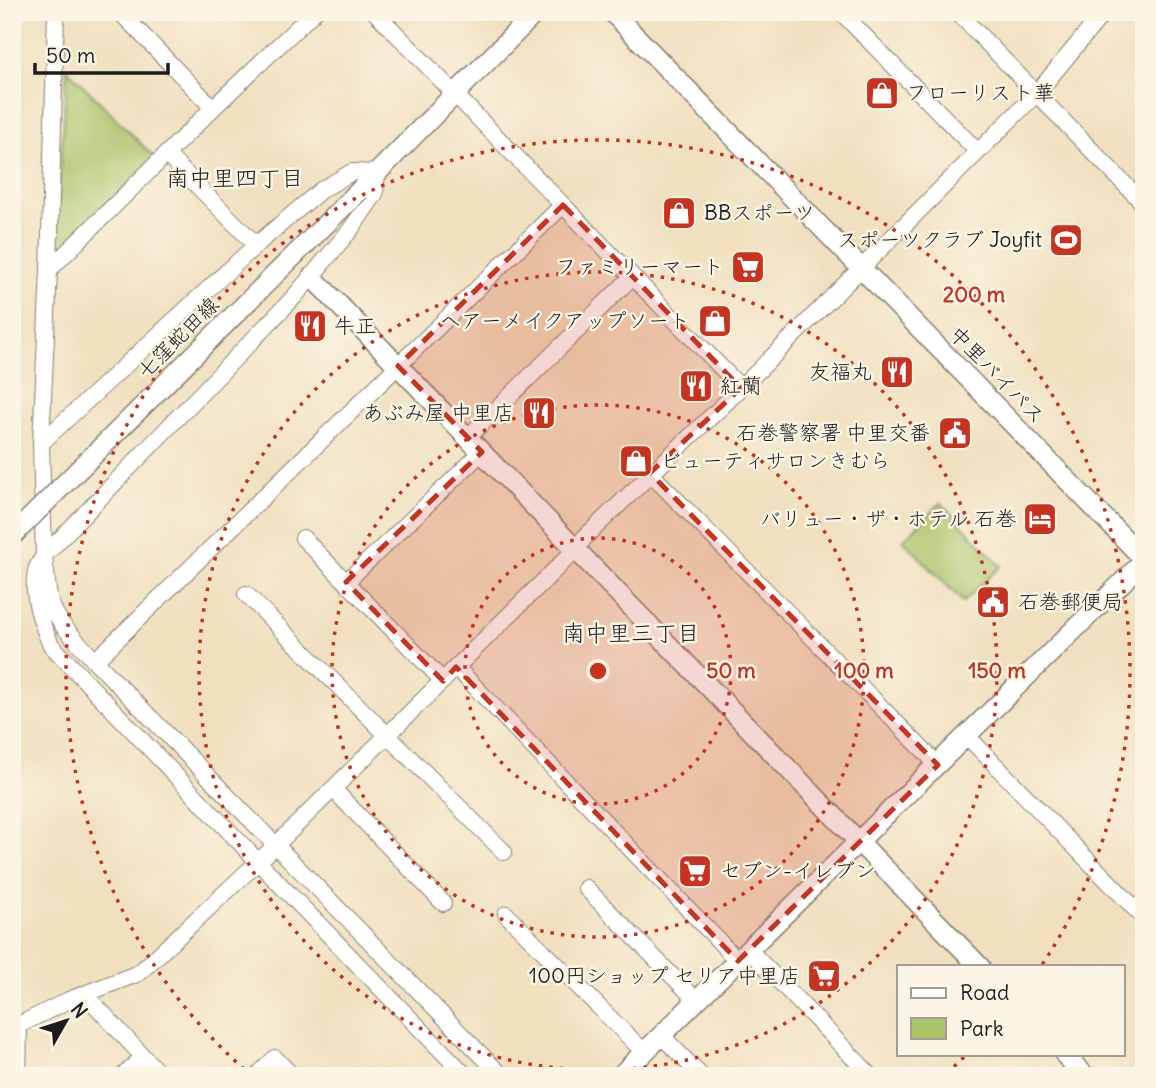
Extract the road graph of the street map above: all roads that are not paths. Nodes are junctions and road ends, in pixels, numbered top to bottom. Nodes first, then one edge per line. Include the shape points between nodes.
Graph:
1 (56, 12) edge
2 (120, 12) edge
3 (314, 12) edge
4 (375, 12) edge
5 (536, 12) edge
6 (612, 12) edge
7 (841, 12) edge
8 (957, 12) edge
9 (1104, 12) edge
10 (1037, 93) junction
11 (455, 95) junction
12 (213, 108) junction
13 (978, 152) junction
14 (166, 154) junction
15 (377, 173) junction
16 (1144, 204) edge
17 (563, 205) junction
18 (256, 245) junction
19 (860, 268) junction
20 (49, 270) junction
21 (632, 276) junction
22 (312, 277) junction
23 (398, 366) junction
24 (741, 388) junction
25 (468, 437) junction
26 (41, 443) junction
27 (482, 452) junction
28 (650, 473) junction
29 (12, 536) edge
30 (303, 538) dead end
31 (575, 550) junction
32 (44, 556) junction
33 (1144, 560) edge
34 (346, 582) junction
35 (246, 594) dead end
36 (95, 661) junction
37 (456, 667) junction
38 (443, 681) junction
39 (387, 736) junction
40 (967, 736) junction
41 (938, 765) junction
42 (333, 789) junction
43 (858, 843) junction
44 (276, 845) junction
45 (504, 852) dead end
46 (258, 862) junction
47 (586, 888) dead end
48 (443, 903) dead end
49 (506, 914) dead end
50 (1144, 918) edge
51 (743, 955) junction
52 (977, 965) edge
53 (85, 994) junction
54 (697, 1001) junction
55 (662, 1035) junction
56 (644, 1052) junction
57 (1066, 1056) edge
58 (143, 1057) junction
59 (18, 1076) edge
60 (123, 1076) edge
61 (161, 1076) edge
62 (257, 1076) edge
63 (292, 1076) edge
64 (466, 1076) edge
65 (502, 1076) edge
66 (620, 1076) edge
67 (701, 1076) edge
68 (871, 1076) edge
69 (1085, 1076) edge

1 - 20 street
2 - 12 street
3 - 12 street
4 - 11 street
5 - 11 street, 七窪蛇田線
6 - 19 street, 中里バイパス
7 - 13 street
8 - 10 street
9 - 10 street
10 - 13 street
10 - 16 street
11 - 15 street, 七窪蛇田線
11 - 17 street
12 - 14 street
13 - 19 street
14 - 18 street
14 - 20 street
15 - 18 street via 352,172 321,190
15 - 22 street via 375,194
15 - 29 street, 七窪蛇田線, bridge
17 - 21 street
17 - 23 street
18 - 26 street
19 - 24 street
19 - 33 street, 中里バイパス
20 - 26 street
21 - 24 street
21 - 25 street
22 - 23 street
22 - 32 street
23 - 25 street
23 - 36 street
24 - 28 street
25 - 27 street
26 - 32 street
27 - 31 street
27 - 34 street
28 - 31 street
28 - 41 street
30 - 34 street
31 - 37 street
31 - 43 street
32 - 36 street via 54,613
32 - 46 street via 36,571 36,594 51,645
33 - 40 street
34 - 38 street
35 - 39 street
36 - 44 street
37 - 38 street
37 - 51 street
38 - 39 street
39 - 42 street
39 - 45 street
40 - 41 street
40 - 50 street
41 - 43 street
42 - 44 street
42 - 48 street
43 - 51 street
43 - 52 street
44 - 46 street
44 - 65 street
46 - 53 street via 139,973
46 - 64 street
47 - 54 street
49 - 56 street
51 - 54 street
51 - 68 street
53 - 58 street
53 - 59 street via 19,1025
54 - 55 street
55 - 56 street
55 - 67 street
56 - 66 street
57 - 69 street
58 - 60 street
58 - 61 street
62 - 63 street via 275,1058

